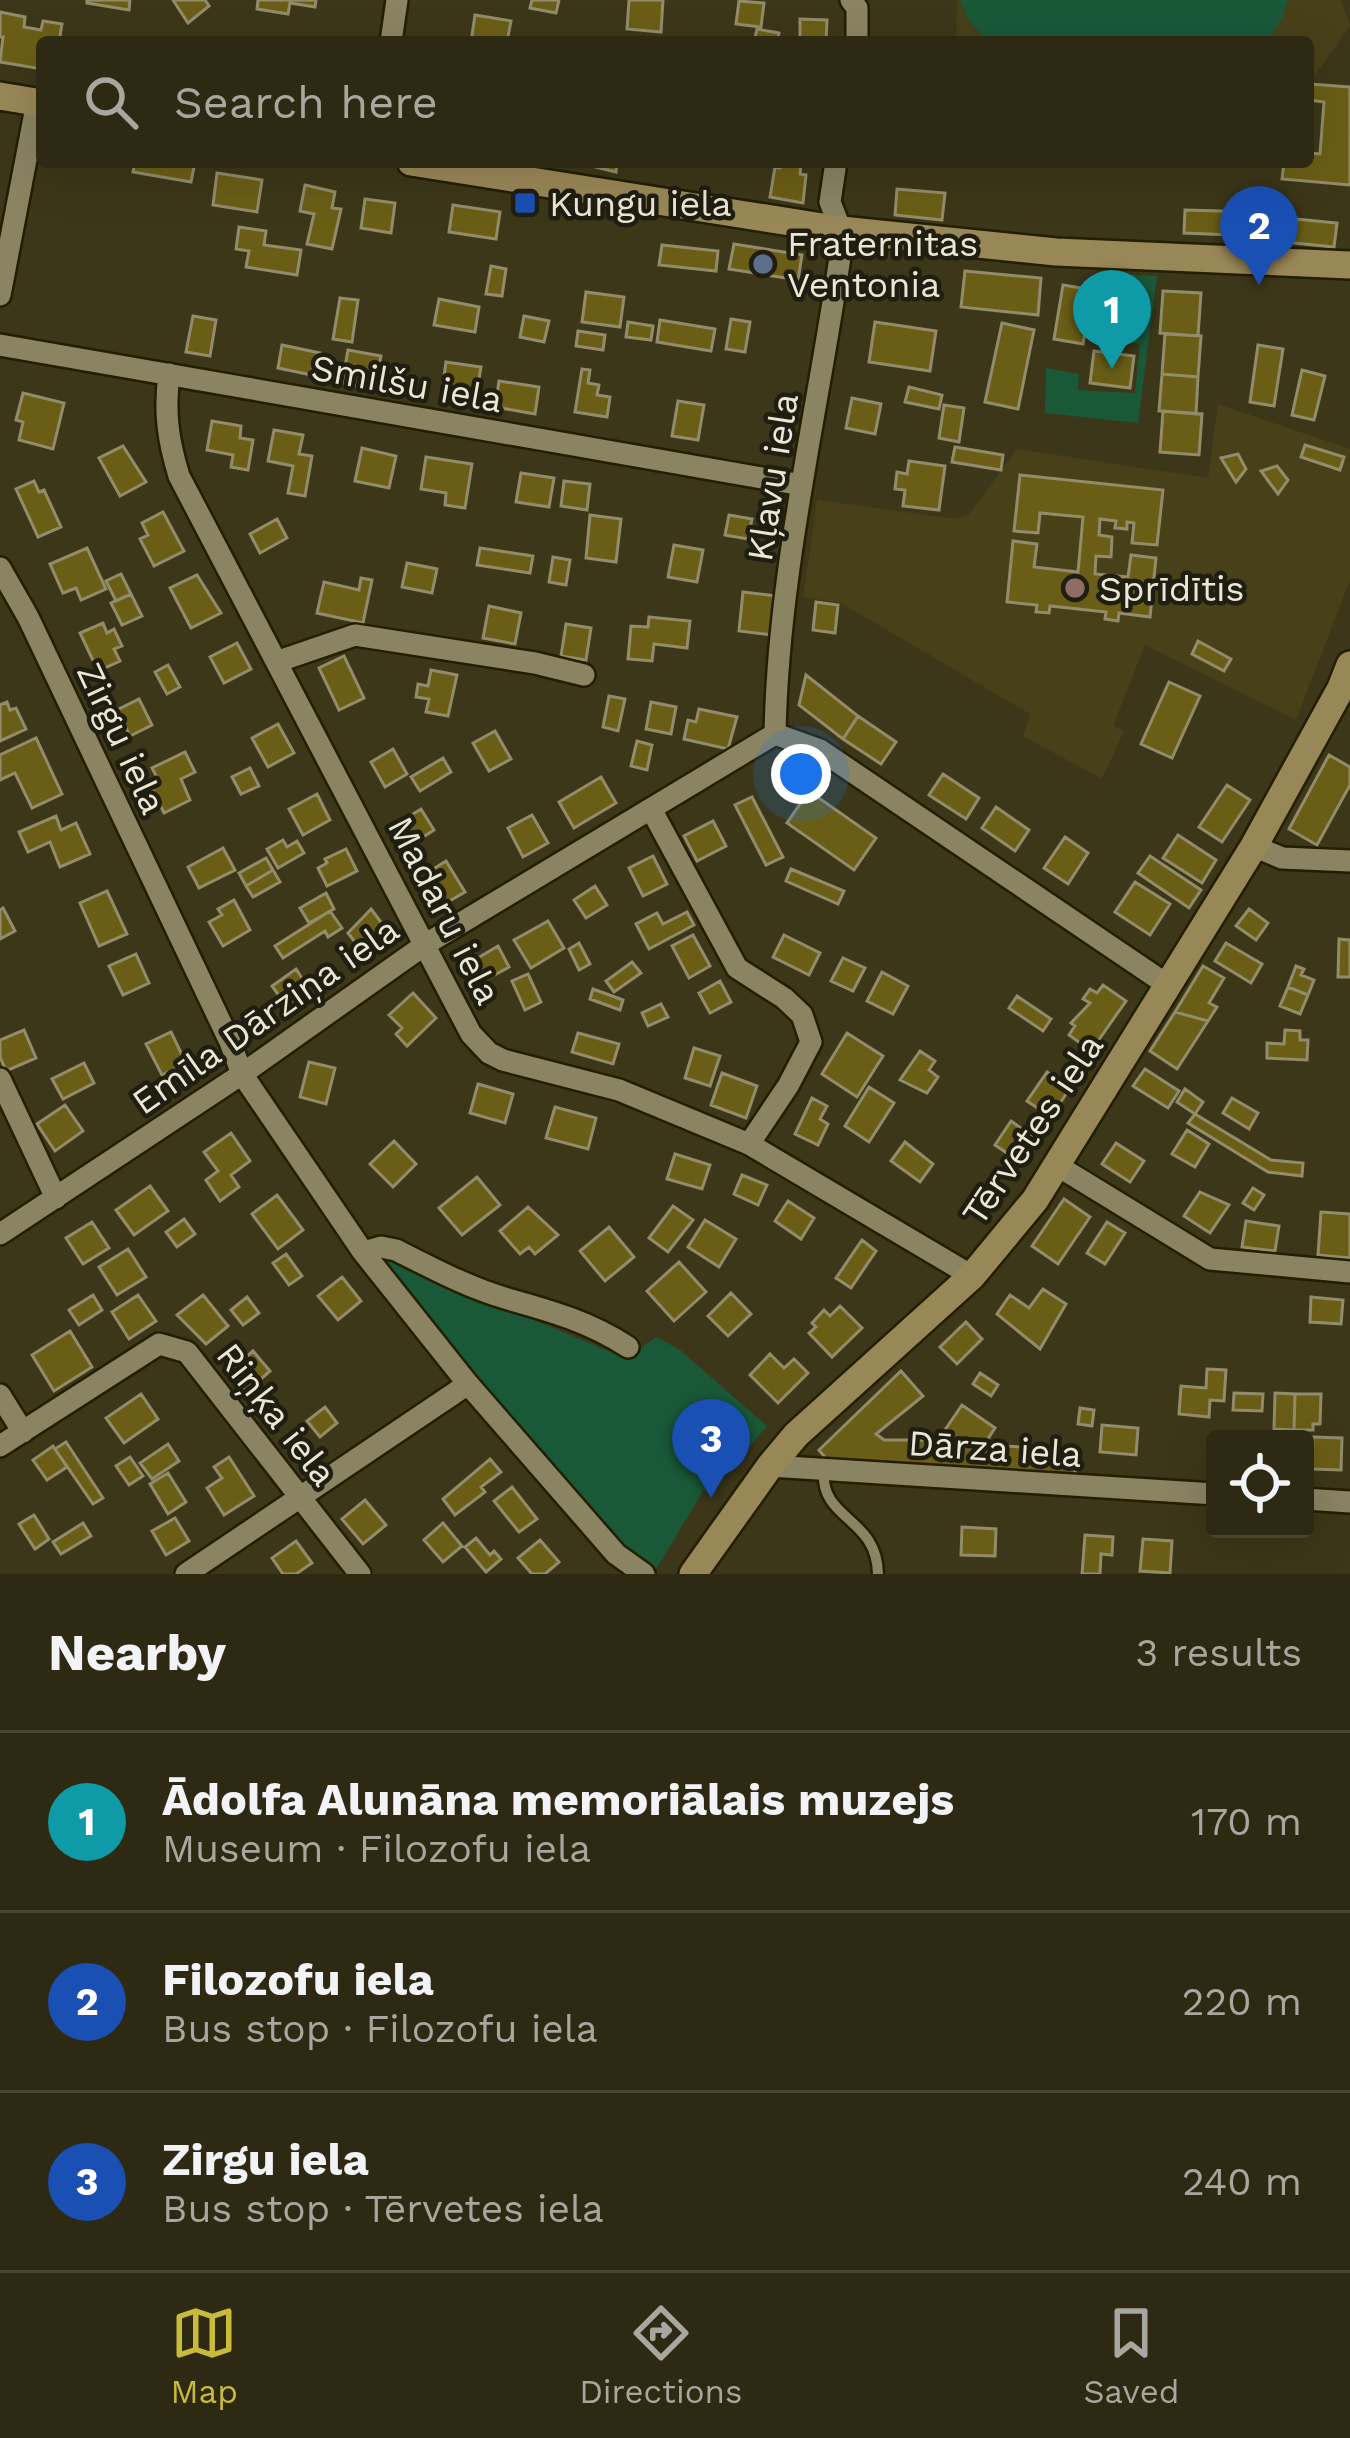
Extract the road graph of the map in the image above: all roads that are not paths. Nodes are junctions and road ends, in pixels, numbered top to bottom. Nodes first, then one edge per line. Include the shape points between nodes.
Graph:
1 (397, 0) edge
2 (851, 0) edge
3 (393, 36) edge
4 (857, 36) edge
5 (0, 96) edge
6 (36, 102) edge
7 (36, 118) edge
8 (450, 168) edge
9 (835, 168) edge
10 (841, 230) junction
11 (1350, 265) edge
12 (0, 295) edge
13 (0, 346) edge
14 (169, 374) junction
15 (802, 485) junction
16 (0, 568) edge
17 (279, 661) junction
18 (1350, 665) edge
19 (584, 675) dead end
20 (766, 740) junction
21 (651, 809) junction
22 (1254, 846) junction
23 (1350, 861) edge
24 (426, 944) junction
25 (1169, 986) junction
26 (242, 1075) junction
27 (0, 1079) edge
28 (749, 1144) junction
29 (1058, 1166) junction
30 (56, 1198) junction
31 (0, 1234) edge
32 (363, 1252) junction
33 (1350, 1272) edge
34 (972, 1276) junction
35 (628, 1347) dead end
36 (469, 1384) junction
37 (0, 1395) edge
38 (23, 1432) junction
39 (0, 1446) edge
40 (770, 1466) junction
41 (824, 1469) junction
42 (1206, 1494) edge
43 (301, 1500) junction
44 (1314, 1500) edge
45 (1350, 1502) edge
46 (186, 1574) edge
47 (360, 1574) edge
48 (644, 1574) edge
49 (693, 1574) edge
50 (878, 1574) edge

1 - 3 street
2 - 4 street
5 - 6 main road
7 - 12 street
8 - 10 main road
9 - 10 street, Kļavu iela via 830,202
10 - 11 main road via 1056,252
10 - 15 street, Kļavu iela
13 - 14 street, Smilšu iela
14 - 15 street, Smilšu iela
14 - 17 street, Madaru iela via 164,408 179,476
15 - 20 street, Kļavu iela
16 - 26 street, Zirgu iela
17 - 19 street via 355,635
17 - 24 street, Madaru iela
18 - 22 main road, Tērvetes iela
20 - 21 street, Emīla Dārziņa iela
20 - 25 street via 820,750
21 - 24 street, Emīla Dārziņa iela
21 - 28 street via 737,968 802,1015 811,1042
22 - 23 street via 1282,858
22 - 25 main road, Tērvetes iela
24 - 26 street, Emīla Dārziņa iela
24 - 28 street, Madaru iela via 471,1034 489,1053 619,1090
25 - 29 main road, Tērvetes iela
26 - 30 street, Emīla Dārziņa iela
26 - 32 street, Zirgu iela
27 - 30 street
28 - 34 street, Madaru iela
29 - 33 street via 1210,1258
29 - 34 main road, Tērvetes iela
30 - 31 street, Emīla Dārziņa iela
32 - 35 street via 396,1250 601,1329
32 - 36 street, Zirgu iela
34 - 40 main road, Tērvetes iela
36 - 43 street
36 - 48 street, Zirgu iela via 616,1554
37 - 38 street
38 - 39 street, Riņķa iela
38 - 43 street, Riņķa iela via 159,1344 188,1352
40 - 41 street, Dārza iela
40 - 49 main road, Tērvetes iela
41 - 42 street, Dārza iela
41 - 50 lane via 828,1500 871,1539
43 - 46 street
43 - 47 street, Riņķa iela
44 - 45 street

